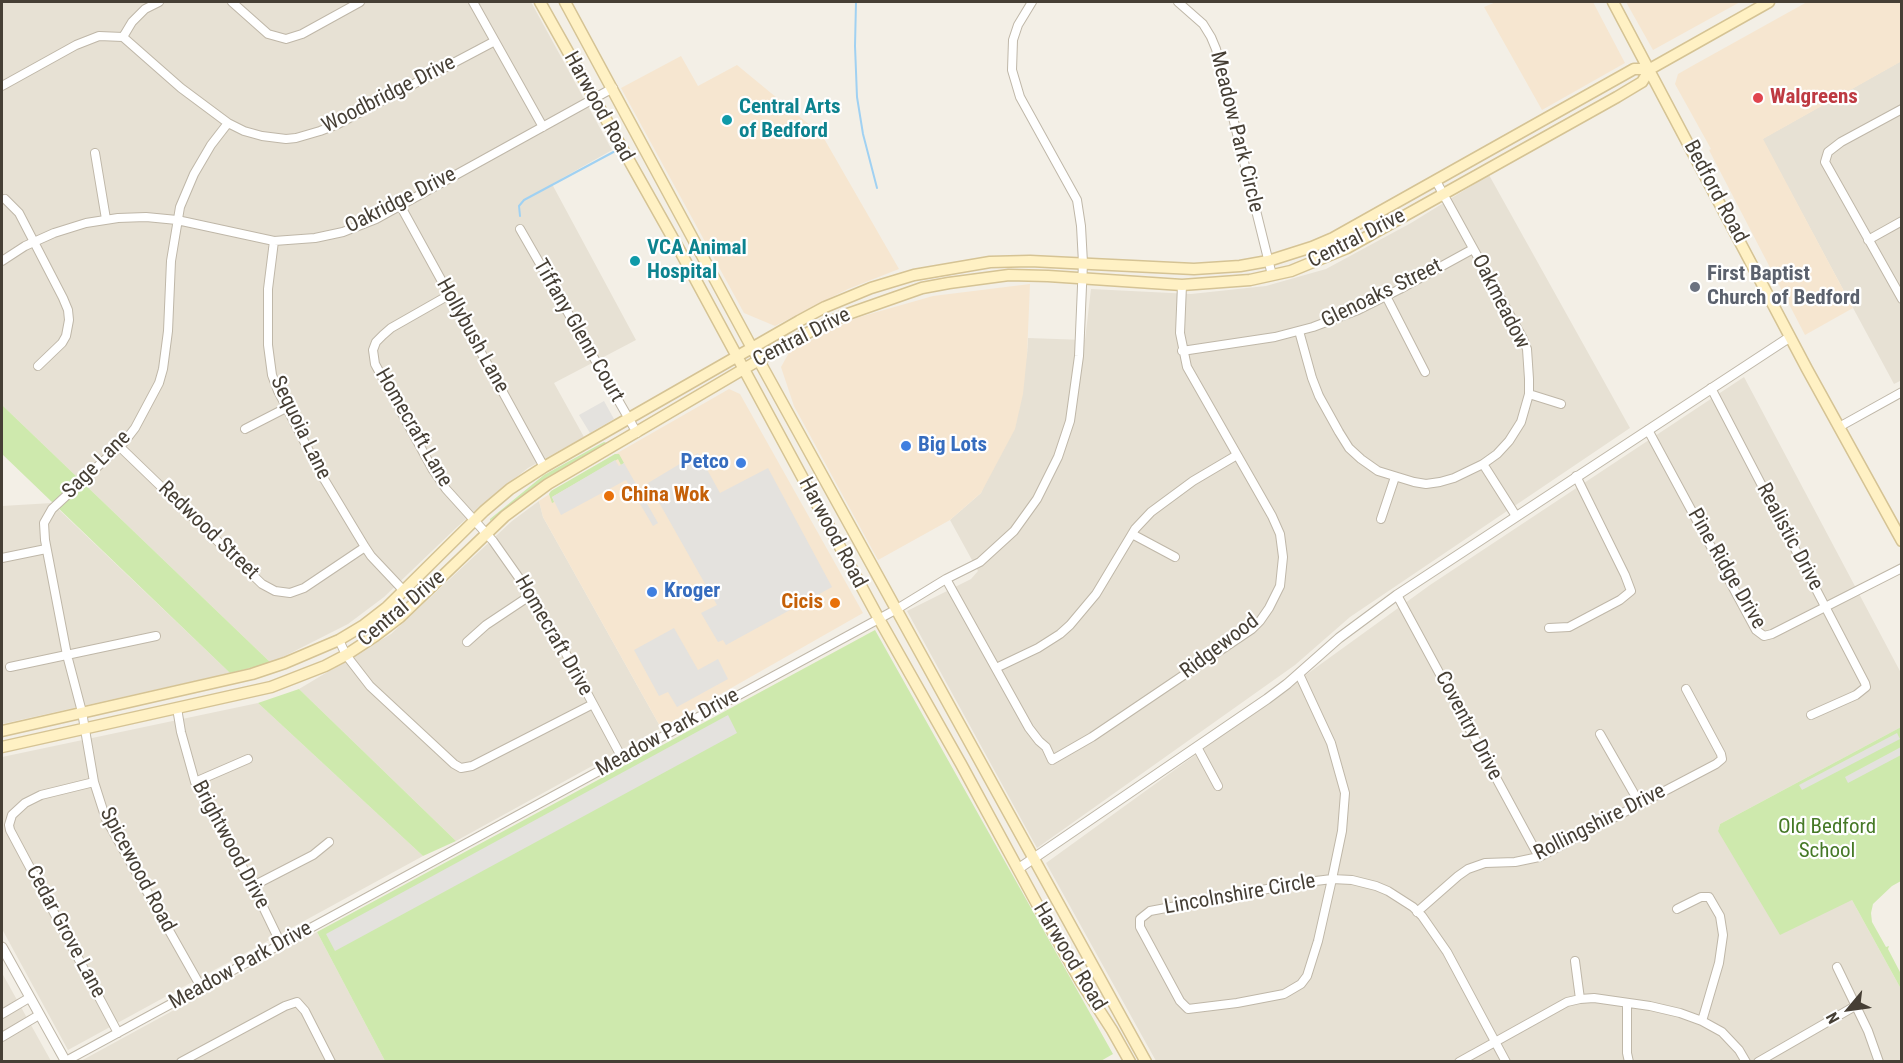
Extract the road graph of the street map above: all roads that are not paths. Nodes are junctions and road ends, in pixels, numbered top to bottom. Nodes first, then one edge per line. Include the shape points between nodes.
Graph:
1 (159, 2) edge
2 (232, 2) edge
3 (360, 2) edge
4 (473, 2) edge
5 (540, 2) edge
6 (565, 2) edge
7 (1032, 2) edge
8 (1178, 2) edge
9 (1613, 2) edge
10 (1769, 2) edge
11 (577, 23) junction
12 (557, 32) junction
13 (123, 37) junction
14 (495, 41) junction
15 (1650, 69) junction
16 (2, 86) edge
17 (613, 88) junction
18 (594, 99) junction
19 (1902, 109) edge
20 (228, 123) junction
21 (543, 127) junction
22 (95, 153) dead end
23 (1436, 181) junction
24 (1443, 193) junction
25 (4, 199) dead end
26 (400, 205) junction
27 (679, 212) junction
28 (106, 219) junction
29 (177, 220) junction
30 (1902, 221) edge
31 (664, 222) junction
32 (520, 229) dead end
33 (1868, 240) junction
34 (274, 241) junction
35 (33, 242) junction
36 (1473, 249) junction
37 (2, 261) edge
38 (1268, 261) junction
39 (986, 262) junction
40 (1083, 263) junction
41 (1272, 275) junction
42 (987, 278) junction
43 (1082, 278) junction
44 (1182, 285) junction
45 (862, 292) junction
46 (449, 295) junction
47 (1386, 296) junction
48 (1902, 298) edge
49 (867, 306) junction
50 (1299, 331) junction
51 (1791, 337) junction
52 (752, 348) junction
53 (1182, 351) junction
54 (737, 356) junction
55 (759, 360) junction
56 (38, 366) dead end
57 (744, 369) junction
58 (1425, 372) dead end
59 (1711, 388) junction
60 (1902, 392) edge
61 (1529, 394) junction
62 (1562, 404) dead end
63 (286, 408) junction
64 (628, 418) junction
65 (1839, 427) junction
66 (245, 429) dead end
67 (1648, 430) junction
68 (637, 433) junction
69 (120, 447) junction
70 (1237, 455) junction
71 (1483, 464) junction
72 (544, 467) junction
73 (1576, 476) junction
74 (1395, 477) junction
75 (830, 489) junction
76 (814, 499) junction
77 (1516, 516) junction
78 (1381, 519) dead end
79 (475, 521) junction
80 (486, 534) junction
81 (1132, 534) junction
82 (1902, 541) edge
83 (365, 548) junction
84 (46, 549) junction
85 (1175, 557) dead end
86 (2, 558) edge
87 (1902, 568) edge
88 (946, 579) junction
89 (404, 591) junction
90 (531, 595) junction
91 (1397, 595) junction
92 (1825, 606) junction
93 (897, 609) junction
94 (879, 619) junction
95 (1550, 628) dead end
96 (156, 636) dead end
97 (339, 640) junction
98 (467, 642) dead end
99 (67, 655) junction
100 (346, 655) junction
101 (10, 667) dead end
102 (996, 668) junction
103 (1299, 674) junction
104 (1686, 689) dead end
105 (593, 704) junction
106 (177, 708) junction
107 (82, 712) junction
108 (1811, 715) dead end
109 (85, 728) junction
110 (2, 731) edge
111 (1600, 734) dead end
112 (2, 747) edge
113 (1197, 747) junction
114 (622, 758) junction
115 (248, 759) dead end
116 (94, 782) junction
117 (195, 782) junction
118 (1218, 786) dead end
119 (1640, 804) junction
120 (329, 842) dead end
121 (1539, 857) junction
122 (1034, 858) junction
123 (1018, 869) junction
124 (1332, 879) junction
125 (253, 886) junction
126 (1677, 909) dead end
127 (1417, 912) junction
128 (281, 944) junction
129 (2, 947) edge
130 (1575, 961) dead end
131 (1837, 966) dead end
132 (201, 987) junction
133 (29, 998) junction
134 (1580, 999) junction
135 (1627, 1003) junction
136 (1857, 1005) junction
137 (2, 1014) edge
138 (39, 1015) junction
139 (1702, 1021) junction
140 (118, 1033) junction
141 (2, 1037) edge
142 (1496, 1043) junction
143 (66, 1061) edge
144 (181, 1062) edge
145 (331, 1062) edge
146 (1130, 1062) edge
147 (1146, 1062) edge
148 (1459, 1062) edge
149 (1506, 1062) edge
150 (1629, 1062) edge
151 (1746, 1062) edge
152 (1758, 1062) edge
153 (1879, 1062) edge

1 - 13 street via 145,9
2 - 3 street via 268,33 286,39
4 - 14 street
5 - 12 main road, Harwood Road
6 - 11 main road, Harwood Road
7 - 40 street via 1013,40 1012,69 1020,97 1077,200
8 - 38 street, Meadow Park Circle via 1203,24 1216,49
9 - 15 main road, Bedford Road
10 - 15 main road, Central Drive
11 - 12 main road
11 - 17 main road, Harwood Road
12 - 18 main road, Harwood Road
13 - 16 street via 99,36 76,45
13 - 20 street, Woodbridge Drive
14 - 20 street, Woodbridge Drive via 320,131 286,139 244,131
14 - 21 street
15 - 23 main road, Central Drive via 1634,69
15 - 24 main road, Central Drive via 1641,82
15 - 51 main road, Bedford Road
17 - 18 street, Oakridge Drive
17 - 27 main road, Harwood Road
18 - 21 street, Oakridge Drive
18 - 31 main road, Harwood Road
19 - 33 street via 1840,142 1828,152 1825,162
20 - 29 street, Sage Lane via 194,174
21 - 26 street, Oakridge Drive
22 - 28 street
23 - 24 street, Oakmeadow
23 - 38 main road, Central Drive via 1334,238
24 - 36 street, Oakmeadow
24 - 41 main road, Central Drive via 1347,248
25 - 35 street via 19,213
26 - 34 street, Oakridge Drive via 343,232
26 - 46 street, Hollybush Lane
27 - 31 main road
27 - 52 main road, Harwood Road
28 - 29 street, Oakridge Drive
28 - 35 street, Oakridge Drive
29 - 34 street, Oakridge Drive
29 - 69 street, Sage Lane via 163,369 135,428
30 - 33 street
31 - 54 main road, Harwood Road
32 - 64 street, Tiffany Glenn Court
33 - 48 street
34 - 63 street, Sequoia Lane via 268,288 269,354 272,375
35 - 37 street, Oakridge Drive
35 - 56 street via 63,298 69,320 62,344
36 - 47 street, Glenoaks Street
36 - 61 street, Oakmeadow via 1527,349
38 - 40 main road, Central Drive via 1194,269
38 - 41 street, Meadow Park Circle
39 - 40 main road, Central Drive
39 - 42 main road
39 - 45 main road, Central Drive via 914,275
40 - 43 street, Meadow Park Drive
41 - 44 main road, Central Drive
42 - 43 main road, Central Drive
42 - 49 main road, Central Drive via 922,288
43 - 44 main road, Central Drive
43 - 88 street, Meadow Park Drive via 1076,388 1058,457 1037,500 1014,531 980,562
44 - 53 street, Ridgewood
45 - 49 main road
45 - 52 main road, Central Drive via 825,307
46 - 72 street, Hollybush Lane
46 - 79 street, Homecraft Lane via 391,328 376,342 373,358 433,470
47 - 50 street, Glenoaks Street
47 - 58 street
49 - 55 main road, Central Drive
50 - 53 street, Glenoaks Street
50 - 74 street, Oakmeadow via 1319,396 1349,448 1378,471
51 - 59 street
51 - 65 main road, Bedford Road
52 - 54 main road, Central Drive
52 - 55 main road, Harwood Road
53 - 70 street, Ridgewood via 1192,378
54 - 57 main road, Harwood Road
54 - 64 main road, Central Drive
55 - 57 main road, Central Drive
55 - 75 main road, Harwood Road
57 - 68 main road, Central Drive
57 - 76 main road, Harwood Road
59 - 67 street
59 - 92 street, Realistic Drive
60 - 65 street
61 - 62 street
61 - 71 street, Oakmeadow via 1521,422 1509,441
63 - 66 street
63 - 83 street, Sequoia Lane
64 - 68 street, Tiffany Glenn Court
64 - 72 main road, Central Drive
65 - 82 main road, Bedford Road
67 - 73 street
67 - 92 street, Pine Ridge Drive via 1759,633 1772,634
68 - 80 main road, Central Drive via 548,484
69 - 83 street, Redwood Street via 262,584 275,591 290,593 304,588
69 - 84 street, Sage Lane via 52,509 44,524
70 - 81 street via 1159,504
70 - 102 street, Ridgewood via 1272,516 1280,534 1283,557 1280,586 1252,629 1052,760 1029,728
71 - 74 street, Oakmeadow via 1440,482 1426,484
71 - 77 street
72 - 79 main road, Central Drive via 510,489
73 - 77 street
73 - 95 street via 1631,591 1569,627
74 - 78 street
75 - 76 main road
75 - 93 main road, Harwood Road
76 - 94 main road, Harwood Road
77 - 91 street
79 - 80 street, Homecraft Drive
79 - 89 main road, Central Drive
80 - 90 street, Homecraft Drive
80 - 100 main road, Central Drive via 400,616
81 - 85 street
81 - 102 street via 1096,594 1070,625 1038,648
83 - 89 street, Sequoia Lane
84 - 86 street
84 - 99 street, Sage Lane
87 - 92 street, Pine Ridge Drive
88 - 93 street, Meadow Park Drive
88 - 102 street, Ridgewood
89 - 97 main road, Central Drive via 364,625
90 - 98 street
90 - 105 street, Homecraft Drive
91 - 103 street
91 - 121 street, Coventry Drive
92 - 108 street, Realistic Drive via 1866,687
93 - 94 street, Meadow Park Drive
93 - 122 main road, Harwood Road
94 - 114 street, Meadow Park Drive
94 - 123 main road, Harwood Road
96 - 99 street
97 - 100 street
97 - 107 main road, Central Drive via 252,674
99 - 101 street
99 - 107 street, Sage Lane
100 - 105 street via 370,686 461,768
100 - 106 main road, Central Drive via 271,687
103 - 113 street
103 - 124 street via 1331,743 1345,793
104 - 119 street, Rollingshire Drive via 1722,759
105 - 114 street, Homecraft Drive
106 - 109 main road, Central Drive
106 - 117 street, Brightwood Drive
107 - 109 street, Spicewood Road
107 - 110 main road, Central Drive
109 - 112 main road, Central Drive
109 - 116 street, Spicewood Road
111 - 119 street
113 - 118 street
113 - 122 street
114 - 128 street, Meadow Park Drive
115 - 117 street
116 - 132 street, Spicewood Road via 106,819
116 - 140 street, Cedar Grove Lane via 25,803 12,815 9,825
117 - 125 street, Brightwood Drive
119 - 121 street, Rollingshire Drive
120 - 125 street via 313,855
121 - 127 street, Rollingshire Drive via 1478,864
122 - 123 street
122 - 147 main road, Harwood Road
123 - 146 main road, Harwood Road
124 - 124 street, Lincolnshire Circle via 1150,911 1140,919 1140,927 1188,1009 1284,994 1307,976
124 - 127 street via 1376,886
125 - 128 street, Brightwood Drive
126 - 139 street via 1709,897 1720,916 1723,935 1719,963
127 - 142 street via 1447,952
128 - 132 street, Meadow Park Drive
129 - 133 street
130 - 134 street
131 - 136 street
132 - 140 street, Meadow Park Drive
133 - 137 street
133 - 138 street
134 - 135 street
134 - 142 street via 1548,1011
135 - 139 street
135 - 150 street
136 - 152 street
136 - 153 street
138 - 141 street
138 - 143 street
139 - 151 street via 1722,1032
140 - 143 street, Meadow Park Drive
142 - 148 street
142 - 149 street
144 - 145 street via 297,1002

